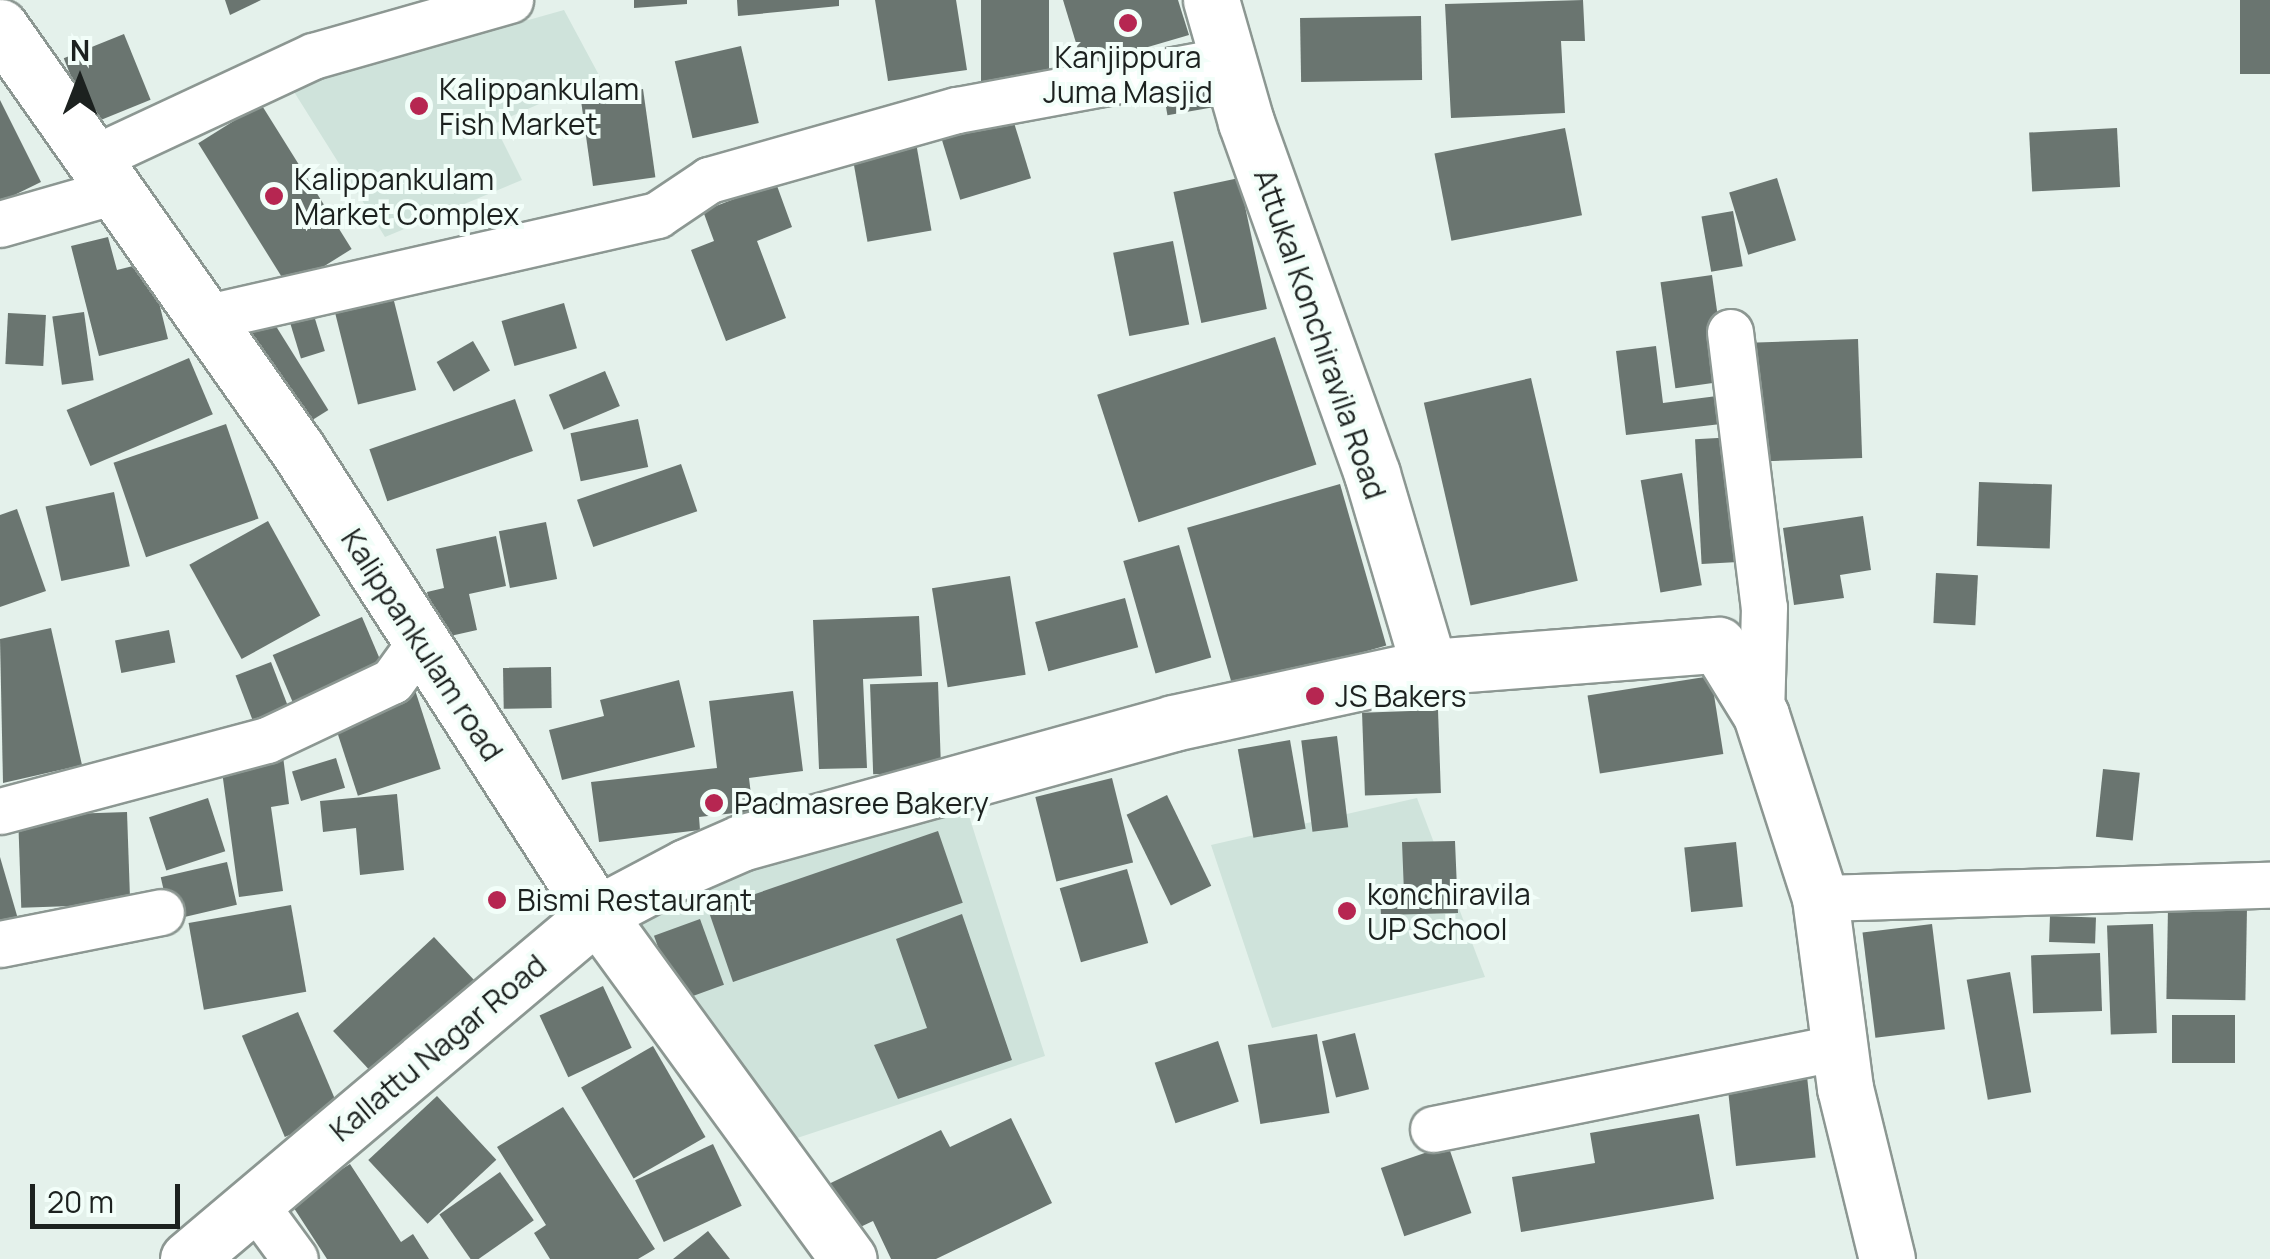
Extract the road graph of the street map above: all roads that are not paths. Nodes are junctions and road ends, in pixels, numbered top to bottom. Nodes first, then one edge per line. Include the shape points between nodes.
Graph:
1 (510, 0) edge
2 (1211, 0) edge
3 (0, 27) edge
4 (1227, 60) junction
5 (104, 175) junction
6 (0, 224) edge
7 (204, 318) junction
8 (1730, 332) dead end
9 (420, 642) junction
10 (1428, 668) junction
11 (1761, 715) junction
12 (0, 811) edge
13 (2270, 885) edge
14 (1820, 898) junction
15 (161, 912) dead end
16 (597, 914) junction
17 (0, 944) edge
18 (1840, 1047) junction
19 (1433, 1129) dead end
20 (254, 1203) junction
21 (188, 1259) edge
22 (295, 1259) edge
23 (849, 1259) edge
24 (1887, 1259) edge

1 - 5 street via 313,56
2 - 4 street, Attukal Konchiravila Road
3 - 5 street, Kalippankulam road
4 - 7 street via 957,110 710,180 658,215
4 - 10 street, Attukal Konchiravila Road via 1372,474
5 - 6 street
5 - 7 street, Kalippankulam road
7 - 9 street, Kalippankulam road
8 - 11 street via 1764,607
9 - 12 street via 392,681 267,740
9 - 16 street, Kalippankulam road
10 - 11 street, Kallattu Nagar Road via 1718,645
10 - 16 street, Kallattu Nagar Road via 1174,723 741,843
11 - 14 street
13 - 14 street
14 - 18 street
15 - 17 street
16 - 20 street, Kallattu Nagar Road
16 - 23 street, Kalippankulam road
18 - 19 street
18 - 24 street
20 - 21 street, Kallattu Nagar Road
20 - 22 street

